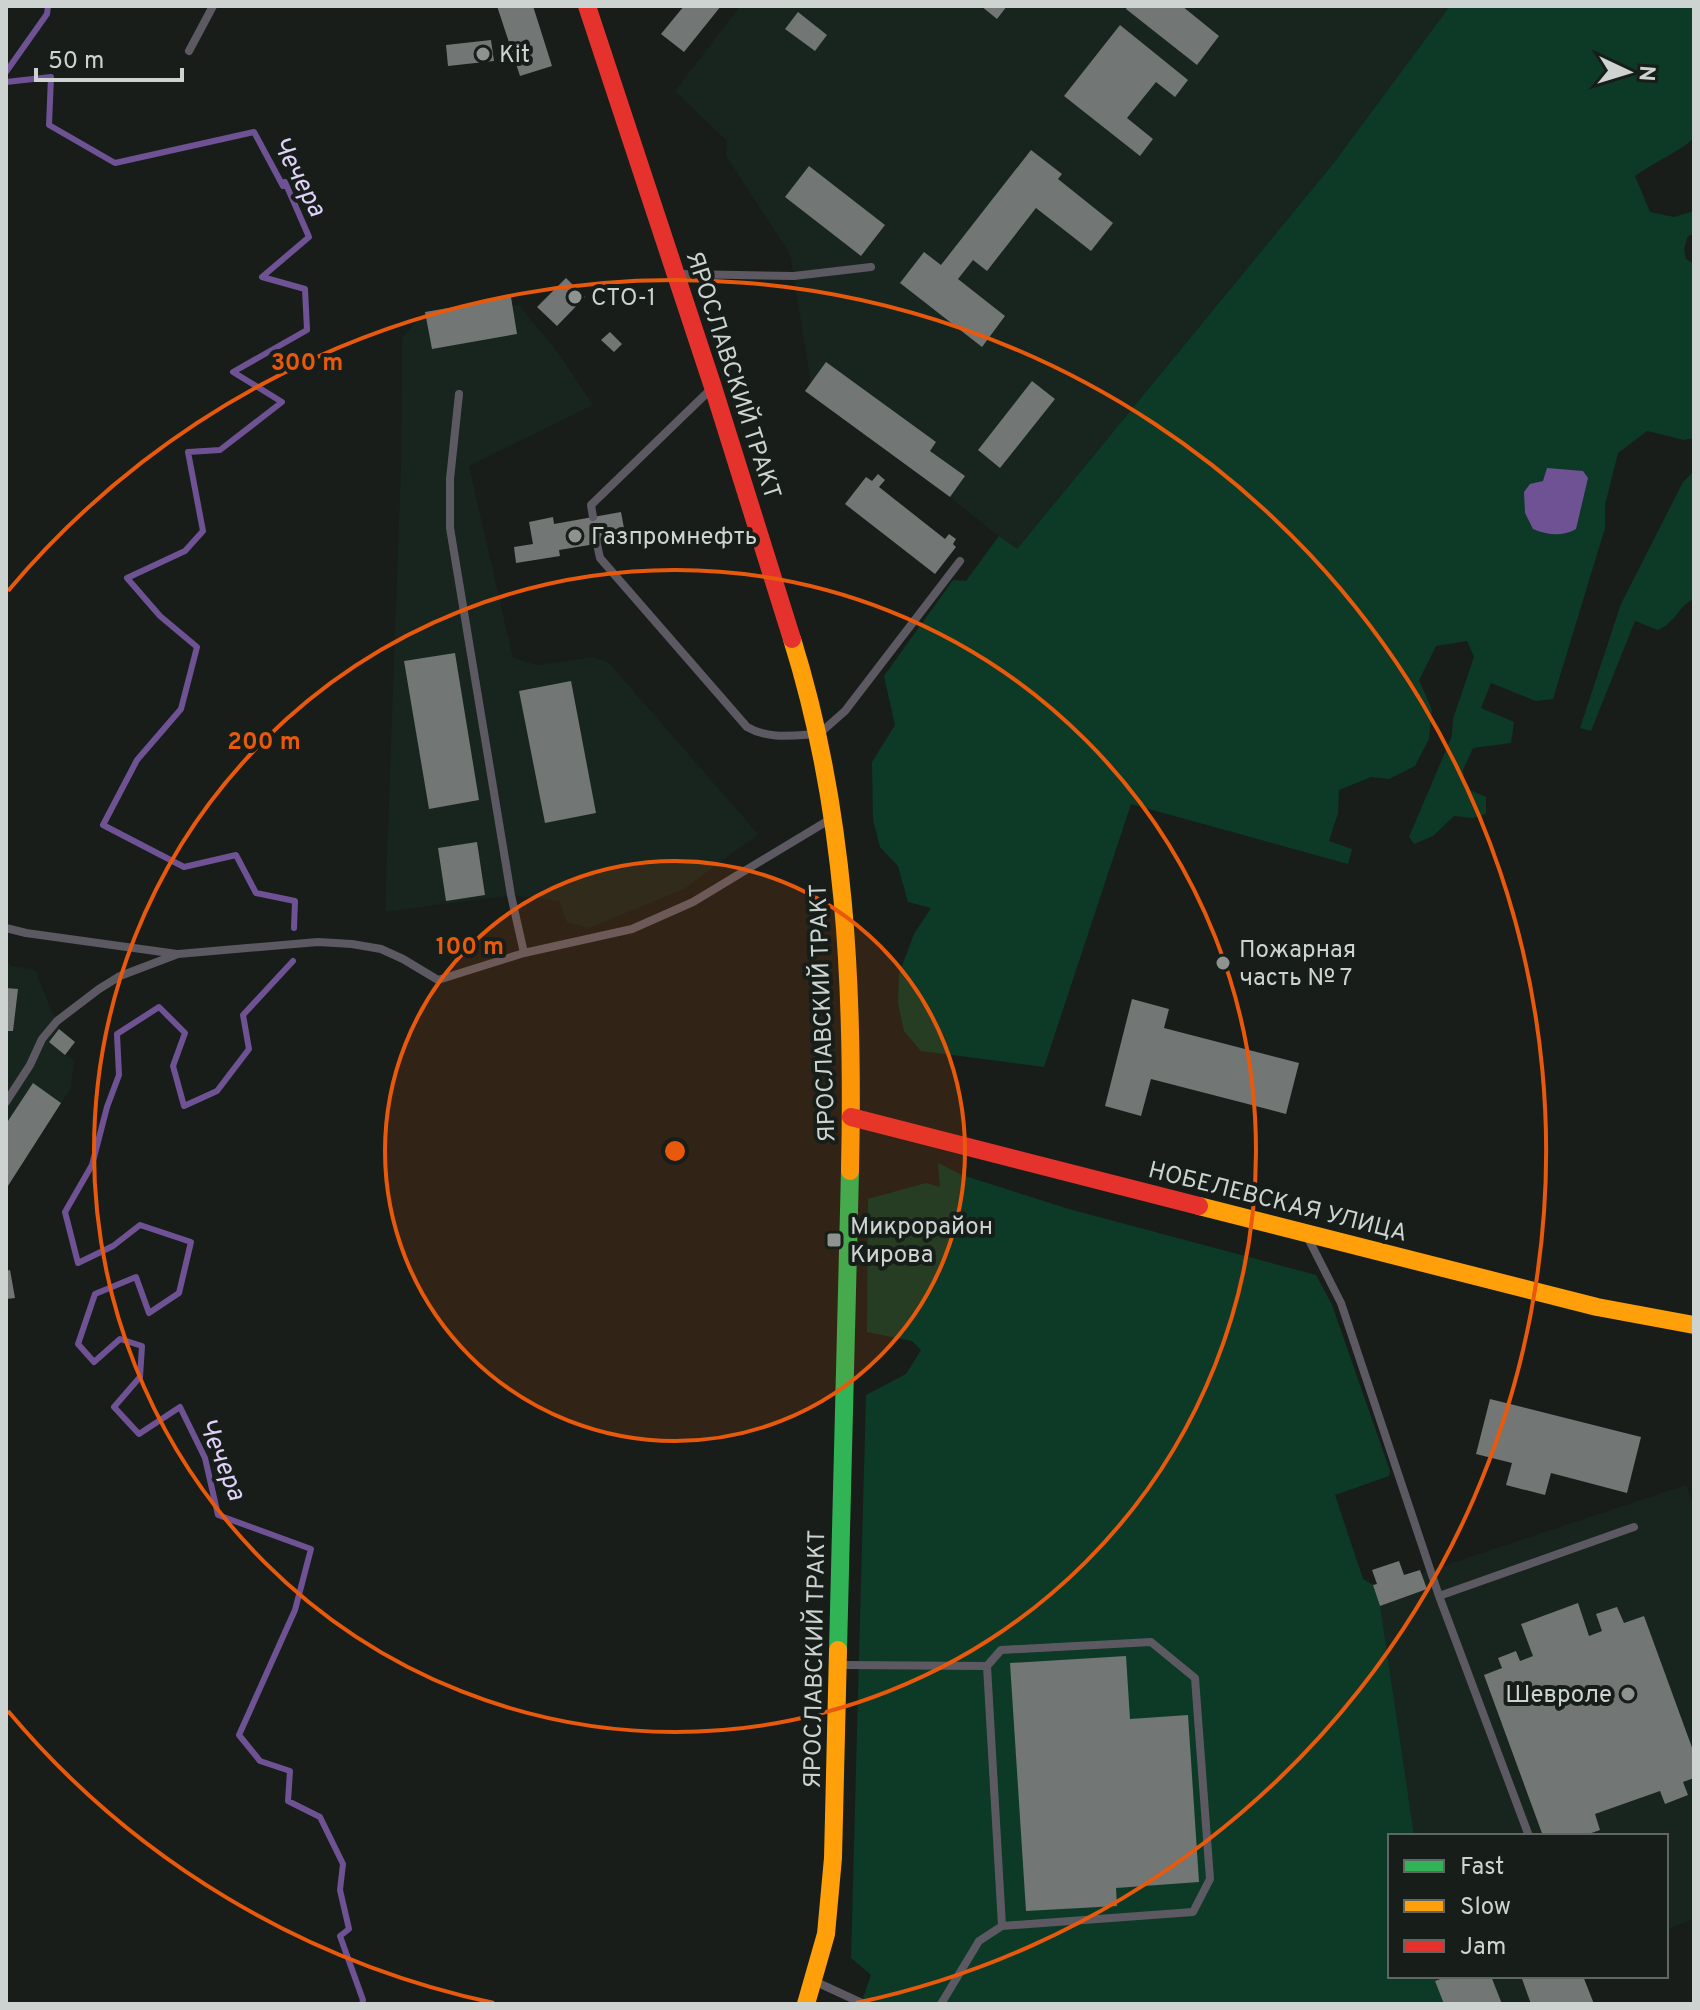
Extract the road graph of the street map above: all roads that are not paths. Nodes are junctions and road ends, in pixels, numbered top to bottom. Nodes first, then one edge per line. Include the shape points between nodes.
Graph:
1 (213, 6) edge
2 (587, 6) edge
3 (189, 51) dead end
4 (871, 267) dead end
5 (676, 274) junction
6 (713, 387) junction
7 (459, 394) dead end
8 (593, 517) dead end
9 (597, 544) dead end
10 (960, 561) dead end
11 (819, 734) junction
12 (834, 818) junction
13 (6, 928) edge
14 (524, 953) junction
15 (178, 954) junction
16 (6, 1102) edge
17 (851, 1117) junction
18 (1305, 1232) junction
19 (1694, 1325) edge
20 (1634, 1527) dead end
21 (1439, 1596) junction
22 (838, 1665) junction
23 (987, 1666) junction
24 (1528, 1834) edge
25 (1002, 1926) junction
26 (814, 1980) junction
27 (806, 2004) edge
28 (864, 2004) edge
29 (941, 2004) edge

1 - 3 lane
2 - 5 street, ЯРОСЛАВСКИЙ ТРАКТ
4 - 5 lane via 794,276
5 - 6 street, ЯРОСЛАВСКИЙ ТРАКТ
6 - 8 lane via 591,505
6 - 11 street, ЯРОСЛАВСКИЙ ТРАКТ
7 - 14 lane via 450,528
9 - 11 lane via 600,558 747,727 772,736
10 - 11 lane via 845,711
11 - 12 street, ЯРОСЛАВСКИЙ ТРАКТ
12 - 14 lane via 693,902 632,929
12 - 17 street, ЯРОСЛАВСКИЙ ТРАКТ via 847,932
13 - 15 lane
14 - 15 lane via 438,980 381,949 352,944
15 - 16 lane via 120,976 57,1021
17 - 18 street, НОБЕЛЕВСКАЯ УЛИЦА
17 - 22 street, ЯРОСЛАВСКИЙ ТРАКТ
18 - 19 street, НОБЕЛЕВСКАЯ УЛИЦА via 1597,1307
18 - 21 lane via 1341,1303
20 - 21 lane
21 - 24 lane
22 - 23 lane
22 - 26 street, ЯРОСЛАВСКИЙ ТРАКТ via 831,1897
23 - 25 lane
23 - 25 lane via 1001,1650 1151,1642 1195,1678 1210,1879 1193,1912
25 - 29 lane via 979,1941
26 - 27 street, ЯРОСЛАВСКИЙ ТРАКТ
26 - 28 lane

